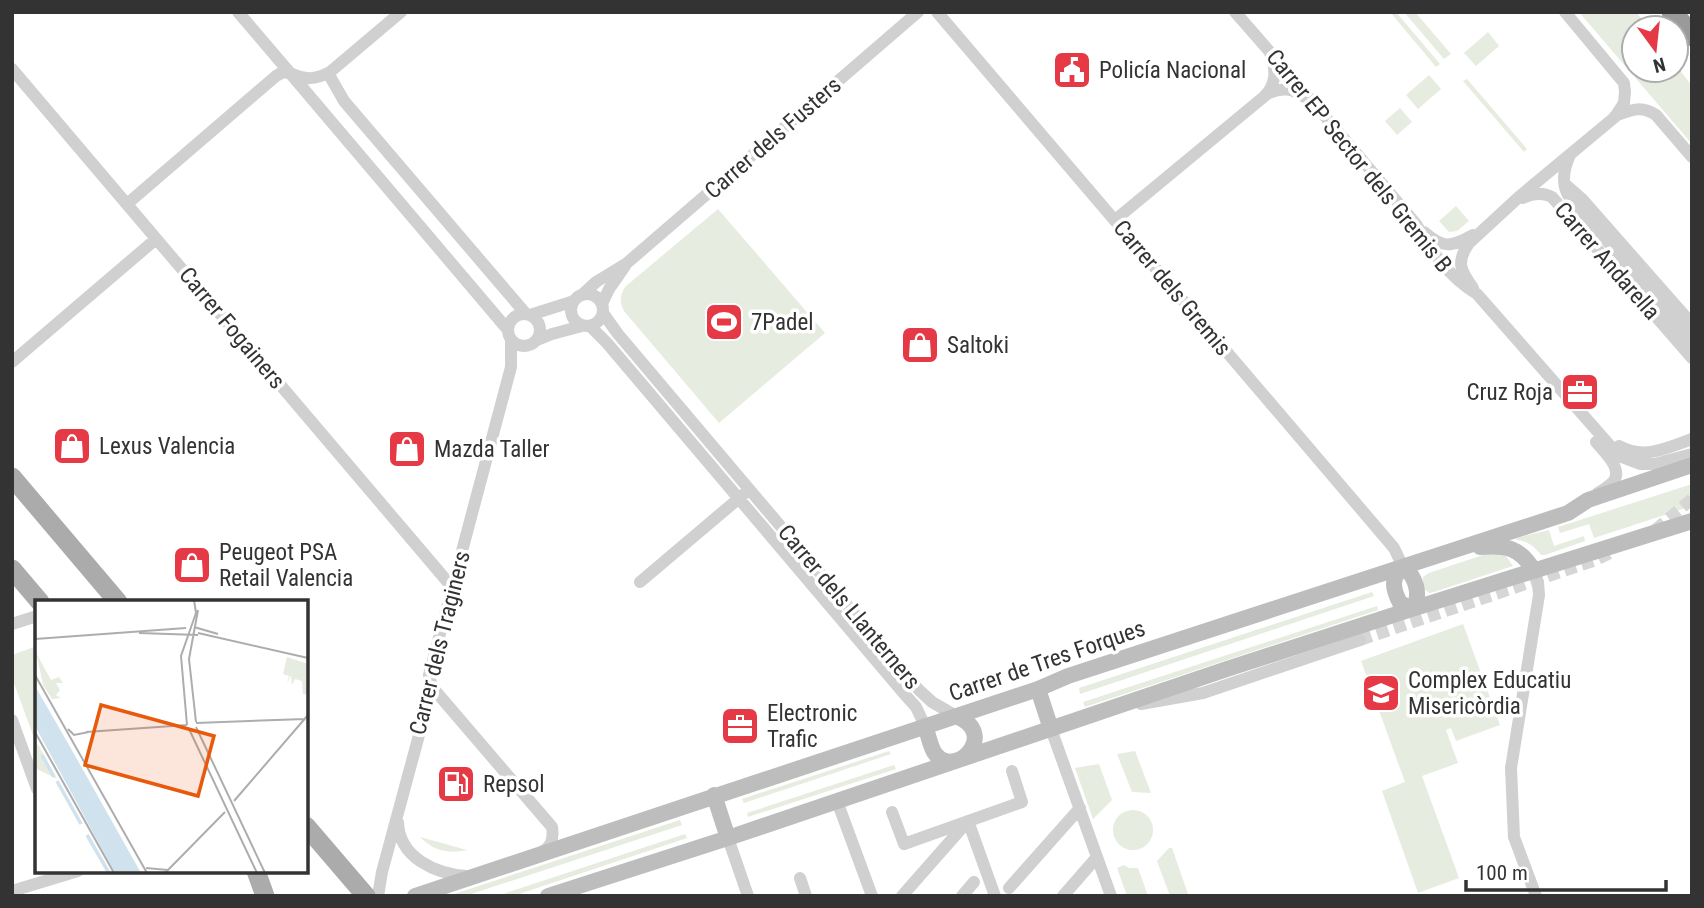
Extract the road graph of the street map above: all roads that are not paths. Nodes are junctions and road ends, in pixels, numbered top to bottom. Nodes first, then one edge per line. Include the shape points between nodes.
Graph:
1 (238, 12) edge
2 (401, 12) edge
3 (918, 12) edge
4 (937, 12) edge
5 (1236, 12) edge
6 (1565, 12) edge
7 (1672, 12) edge
8 (1692, 36) edge
9 (1270, 51) junction
10 (12, 69) edge
11 (290, 73) junction
12 (328, 73) junction
13 (1266, 94) junction
14 (1315, 106) junction
15 (1615, 117) junction
16 (1570, 155) junction
17 (1692, 157) edge
18 (1563, 179) junction
19 (127, 204) junction
20 (1510, 205) junction
21 (1115, 220) junction
22 (1416, 224) junction
23 (1480, 231) junction
24 (156, 239) junction
25 (627, 263) junction
26 (1477, 294) junction
27 (578, 298) junction
28 (602, 308) junction
29 (528, 314) junction
30 (1692, 324) edge
31 (586, 326) junction
32 (509, 335) junction
33 (1692, 341) edge
34 (533, 343) junction
35 (1692, 358) edge
36 (12, 362) edge
37 (506, 391) junction
38 (1569, 401) junction
39 (1692, 439) edge
40 (1692, 454) edge
41 (1692, 465) edge
42 (12, 477) edge
43 (744, 494) junction
44 (1588, 500) junction
45 (1692, 521) edge
46 (1461, 548) junction
47 (1403, 567) junction
48 (12, 569) edge
49 (1534, 571) junction
50 (640, 582) dead end
51 (453, 587) junction
52 (38, 600) edge
53 (116, 600) edge
54 (1412, 609) junction
55 (35, 617) edge
56 (12, 624) edge
57 (1360, 640) tunnel mouth
58 (432, 687) junction
59 (1038, 689) junction
60 (1106, 710) junction
61 (956, 716) junction
62 (12, 720) edge
63 (925, 726) junction
64 (1051, 729) junction
65 (960, 760) junction
66 (1012, 771) dead end
67 (35, 783) edge
68 (714, 795) junction
69 (837, 801) junction
70 (399, 806) junction
71 (1080, 808) junction
72 (892, 812) dead end
73 (968, 821) junction
74 (308, 829) edge
75 (728, 838) junction
76 (538, 855) junction
77 (1097, 857) junction
78 (67, 873) edge
79 (257, 873) edge
80 (485, 873) junction
81 (800, 878) dead end
82 (974, 882) dead end
83 (1009, 888) dead end
84 (12, 891) edge
85 (265, 896) edge
86 (366, 896) edge
87 (378, 896) edge
88 (415, 896) edge
89 (548, 896) edge
90 (748, 896) edge
91 (806, 896) edge
92 (873, 896) edge
93 (902, 896) edge
94 (962, 896) edge
95 (995, 896) edge
96 (1063, 896) edge
97 (1111, 896) edge
98 (1536, 896) edge

1 - 11 street
2 - 12 street
3 - 25 street, Carrer dels Fusters
4 - 21 street, Carrer dels Gremis
5 - 9 street, Carrer EP Sector dels Gremis B
6 - 15 street via 1624,83 1624,103
7 - 8 highway
9 - 13 street via 1275,73
9 - 14 street, Carrer EP Sector dels Gremis B
10 - 19 street, Carrer Fogainers
11 - 12 street via 310,79
11 - 19 street via 276,76
11 - 32 street
12 - 29 street via 344,101
13 - 14 street via 1291,89
13 - 21 street
14 - 22 street, Carrer EP Sector dels Gremis B
15 - 16 street
15 - 17 street via 1634,110 1650,111
16 - 18 street, Carrer Andarella
16 - 20 street
18 - 30 street, Carrer Andarella
18 - 33 street, Carrer Andarella via 1568,195
19 - 24 street, Carrer Fogainers
20 - 23 street
20 - 35 street, Carrer Andarella via 1537,193 1552,197
21 - 47 street, Carrer dels Gremis via 1394,548
22 - 23 street via 1444,244 1462,242
22 - 26 street, Carrer EP Sector dels Gremis B via 1455,278
23 - 26 street via 1461,259 1464,277
24 - 36 street
24 - 51 street, Carrer Fogainers
25 - 27 street, Carrer dels Fusters
25 - 28 street, Carrer dels Fusters
26 - 38 street, Carrer EP Sector dels Gremis B
27 - 28 street via 593,296
27 - 29 street, Carrer dels Fusters
27 - 31 street via 571,316
28 - 31 street via 598,321
28 - 43 street, Carrer dels Llanterners
29 - 32 street via 513,318
29 - 34 street via 538,321 541,331
31 - 34 street
31 - 43 street, Carrer dels Llanterners via 607,343
32 - 34 street via 519,346
32 - 37 street, Carrer dels Traginers via 512,368
34 - 37 street, Carrer dels Traginers
37 - 51 street, Carrer dels Traginers
38 - 39 street via 1626,450 1651,453
38 - 40 street via 1619,456 1655,464
38 - 44 street via 1582,426 1616,469 1613,482
41 - 44 main road, Carrer de Tres Forques
42 - 53 main road
43 - 50 street
43 - 61 street, Carrer dels Llanterners via 919,690
43 - 63 street, Carrer dels Llanterners via 912,702
44 - 46 main road, Carrer de Tres Forques via 1568,513
45 - 49 main road
46 - 47 main road, Carrer de Tres Forques
46 - 49 main road via 1509,547 1522,554
47 - 54 main road via 1417,594
47 - 59 main road, Carrer de Tres Forques
48 - 52 main road
49 - 54 main road
49 - 98 street via 1539,595 1511,768 1514,837
51 - 58 street, Carrer dels Traginers via 429,675
54 - 60 main road
55 - 56 street
57 - 60 street via 1203,692
58 - 70 street, Carrer dels Traginers
58 - 76 street via 552,827 551,844
59 - 61 main road, Carrer de Tres Forques
59 - 64 main road
60 - 64 main road
61 - 63 main road, Carrer de Tres Forques
61 - 65 main road via 970,724 975,738 974,747
62 - 67 street
63 - 65 main road via 940,758
63 - 68 main road, Carrer de Tres Forques
64 - 65 main road
64 - 71 street
65 - 69 main road
66 - 73 street via 1023,802
68 - 75 main road
68 - 76 main road, Carrer de Tres Forques
69 - 75 main road
69 - 92 street
70 - 80 street via 400,836 413,857 452,875
70 - 87 street, Carrer dels Traginers
71 - 77 street
71 - 83 street
72 - 73 street via 904,844
73 - 93 street
73 - 95 street
74 - 86 main road
75 - 89 main road
75 - 90 street
76 - 80 main road, Carrer de Tres Forques
77 - 96 street
77 - 97 street
78 - 84 street
79 - 85 main road
80 - 88 main road, Carrer de Tres Forques
81 - 91 street
82 - 94 street

